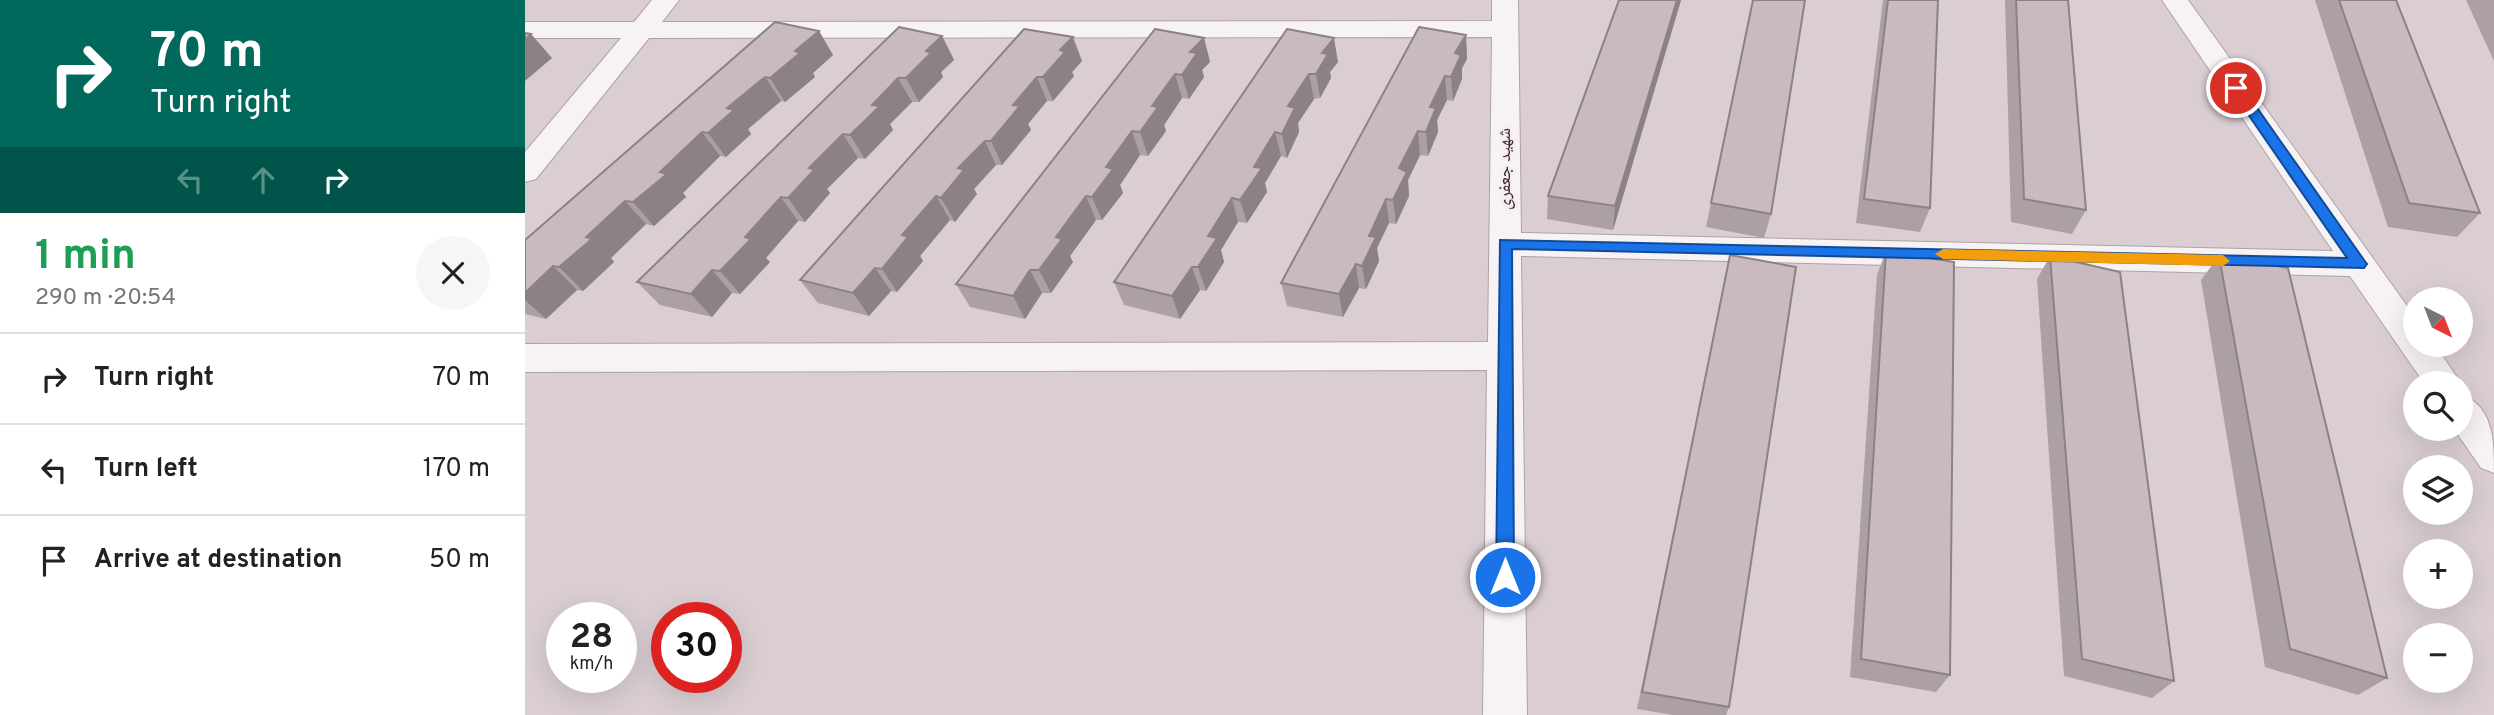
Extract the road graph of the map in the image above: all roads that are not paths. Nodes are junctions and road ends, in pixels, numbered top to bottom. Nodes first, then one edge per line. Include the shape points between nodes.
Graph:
1 (666, 0) edge
2 (2175, 0) edge
3 (1505, 15) edge
4 (525, 30) edge
5 (642, 30) junction
6 (525, 172) edge
7 (1505, 244) junction
8 (2359, 264) junction
9 (2403, 327) edge
10 (1505, 356) junction
11 (525, 358) edge
12 (2473, 426) edge
13 (2494, 457) edge
14 (1505, 715) edge

1 - 5 street
2 - 8 street
3 - 5 street
3 - 7 street, شهید جعفری
4 - 5 street
5 - 6 street
7 - 8 street
7 - 10 street, شهید جعفری
8 - 9 street
10 - 11 street
10 - 14 street, شهید جعفری
12 - 13 street

